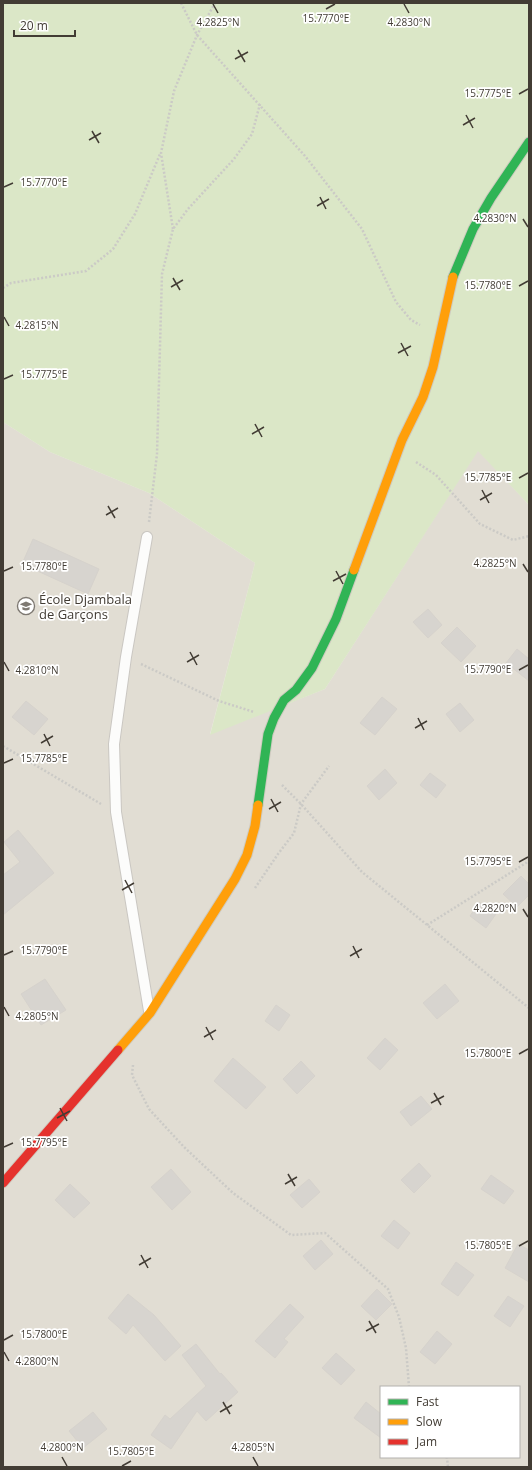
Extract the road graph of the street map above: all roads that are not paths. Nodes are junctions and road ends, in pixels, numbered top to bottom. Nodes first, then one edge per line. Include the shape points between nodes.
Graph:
1 (529, 142) edge
2 (147, 537) road end
3 (150, 1013) junction
4 (3, 1183) edge

1 - 3 street via 473,229 452,280 433,366 423,397 398,452 336,619 312,668 296,690 284,700 274,718 268,734 255,826 248,855
2 - 3 lane via 114,744 116,812
3 - 4 street

